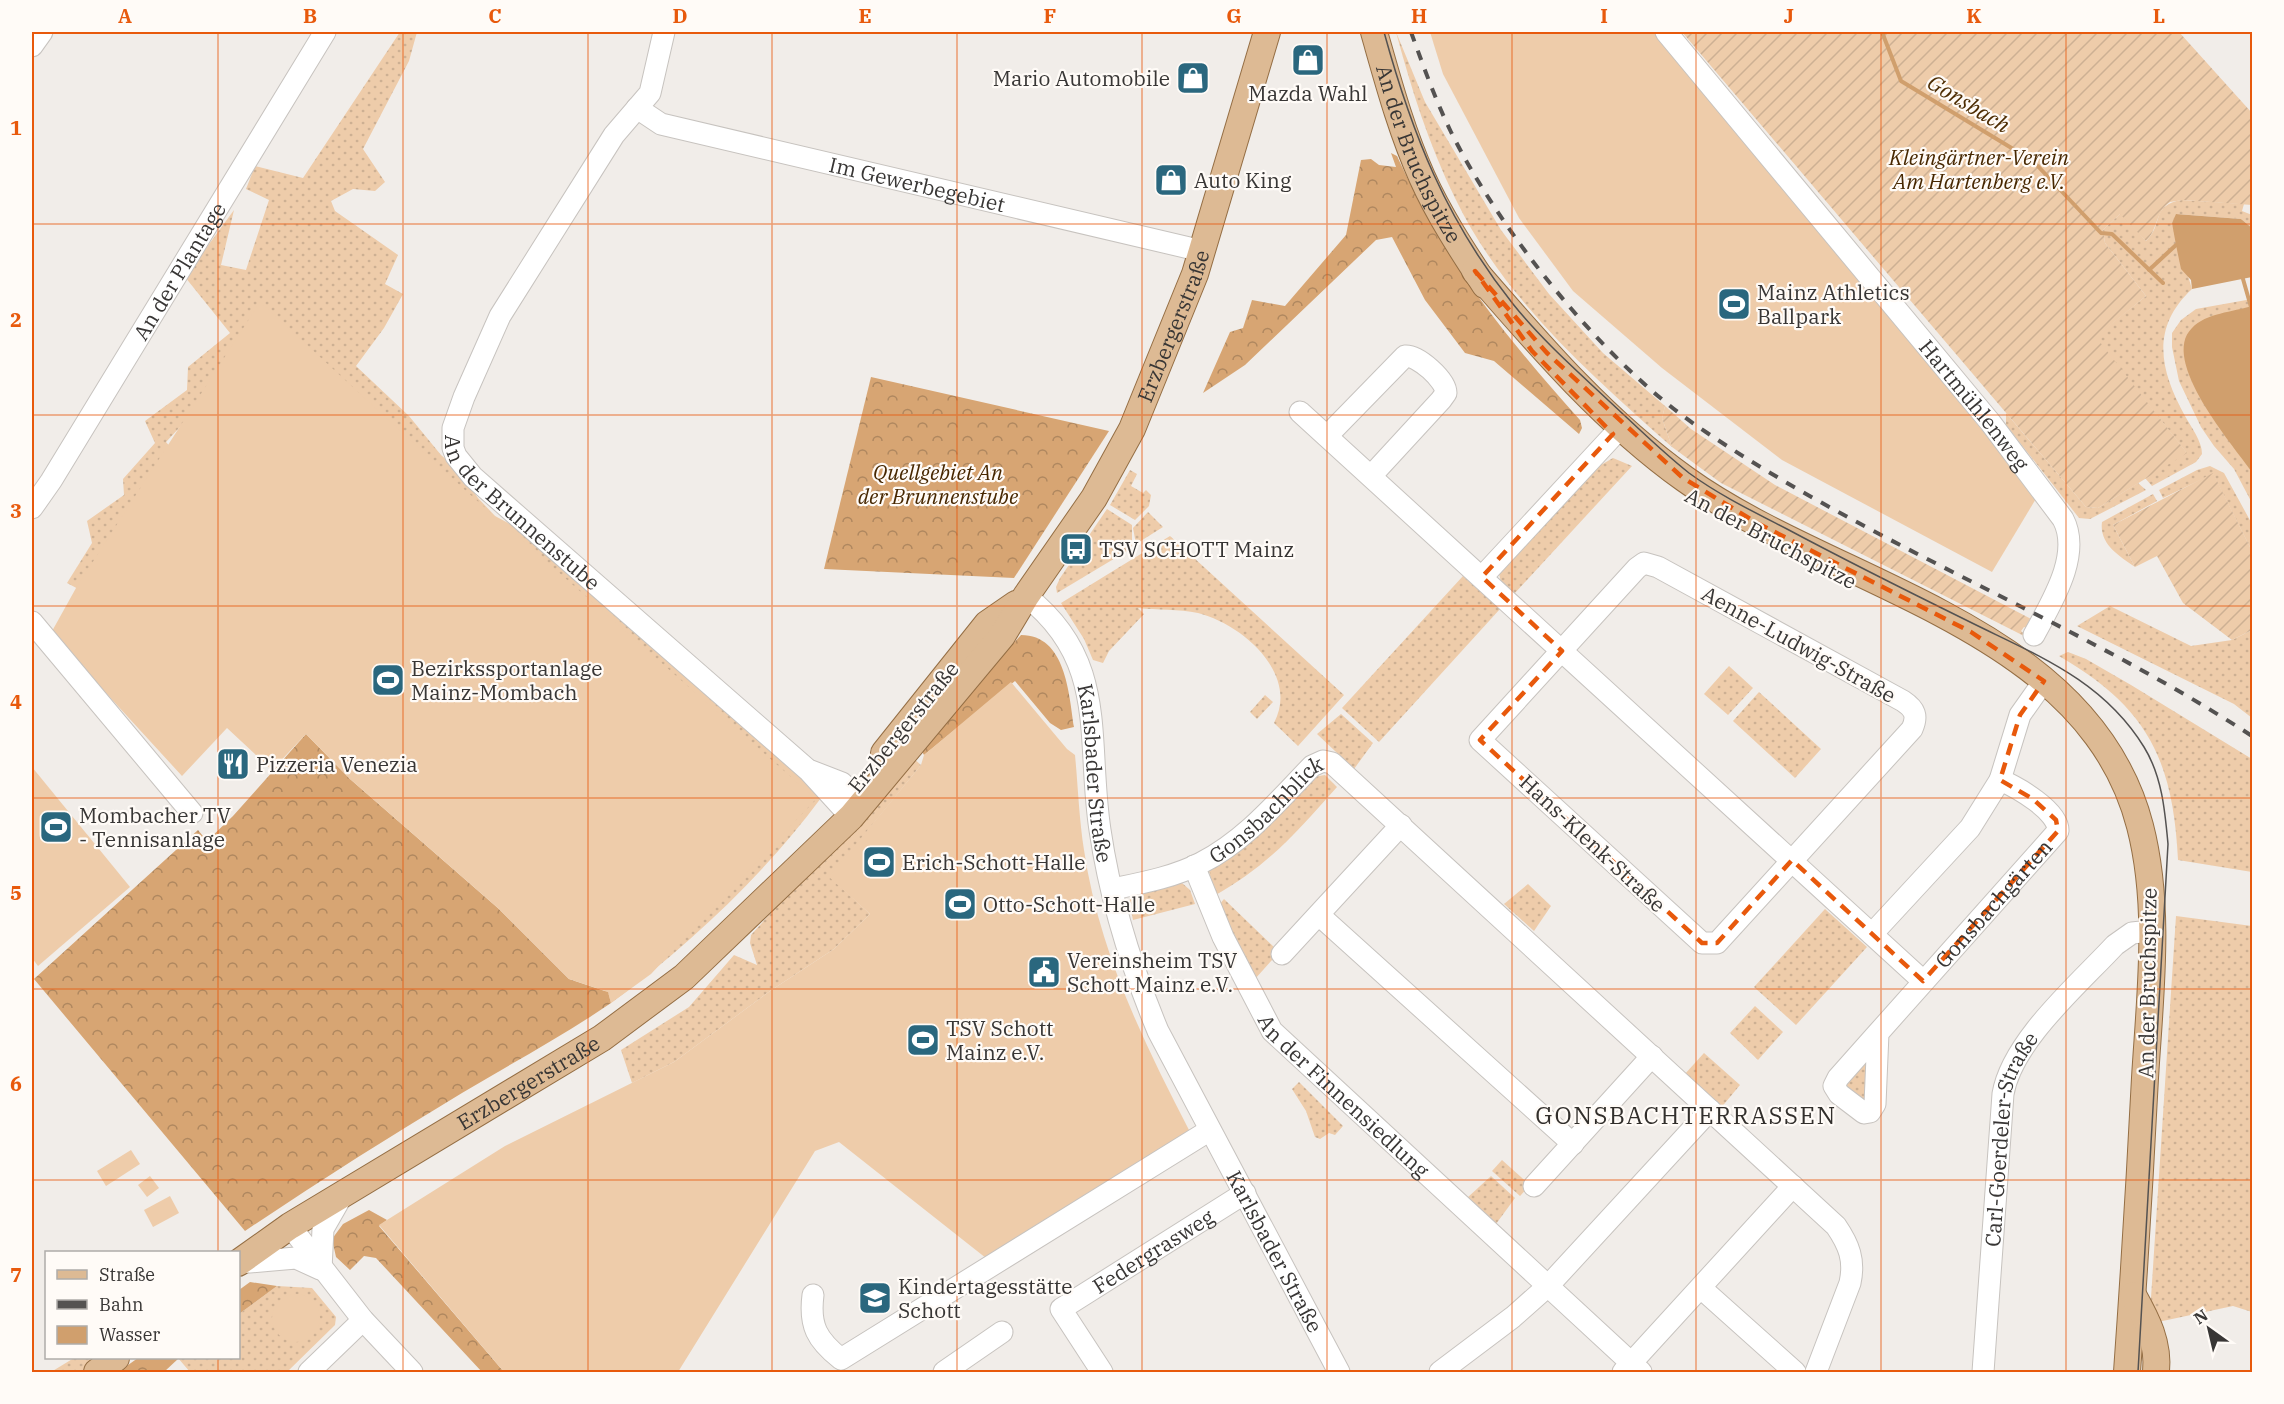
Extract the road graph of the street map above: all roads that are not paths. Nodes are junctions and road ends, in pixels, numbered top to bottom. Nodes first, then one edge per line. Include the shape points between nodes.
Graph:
1 (42, 32) edge
2 (326, 32) edge
3 (664, 32) edge
4 (1268, 32) edge
5 (1374, 32) edge
6 (1666, 32) edge
7 (32, 46) edge
8 (637, 108) junction
9 (1202, 251) junction
10 (1300, 412) dead end
11 (1618, 430) junction
12 (1327, 436) junction
13 (1371, 476) junction
14 (32, 508) edge
15 (1475, 571) junction
16 (1026, 596) junction
17 (32, 622) edge
18 (2034, 635) dead end
19 (1562, 651) junction
20 (2039, 677) junction
21 (2000, 780) junction
22 (851, 804) junction
23 (192, 813) dead end
24 (1401, 825) junction
25 (1792, 860) junction
26 (1194, 866) junction
27 (1113, 889) junction
28 (1319, 915) junction
29 (2151, 920) junction
30 (1872, 934) junction
31 (2115, 945) junction
32 (1282, 954) dead end
33 (2151, 956) junction
34 (1923, 981) junction
35 (1878, 1033) dead end
36 (1652, 1056) junction
37 (1710, 1110) junction
38 (1210, 1130) junction
39 (1573, 1144) junction
40 (1534, 1186) dead end
41 (1793, 1186) junction
42 (343, 1193) junction
43 (1245, 1193) junction
44 (290, 1226) junction
45 (240, 1262) edge
46 (240, 1263) edge
47 (321, 1269) junction
48 (1548, 1286) junction
49 (1701, 1288) junction
50 (813, 1295) dead end
51 (2133, 1295) junction
52 (363, 1320) junction
53 (1002, 1332) dead end
54 (115, 1359) edge
55 (2157, 1363) edge
56 (2127, 1364) edge
57 (1632, 1370) edge
58 (1978, 1371) edge
59 (97, 1372) edge
60 (309, 1372) edge
61 (412, 1372) edge
62 (944, 1372) edge
63 (1102, 1372) edge
64 (1339, 1372) edge
65 (1440, 1372) edge
66 (1795, 1372) edge
67 (1816, 1372) edge

1 - 7 street
2 - 14 street, An der Plantage via 64,462
3 - 8 street, An der Brunnenstube via 650,93
4 - 9 main road, Erzbergerstraße
5 - 11 main road, An der Bruchspitze via 1395,106 1422,178 1443,219 1475,271
6 - 18 street, Hartmühlenweg via 1990,422 2063,519 2070,531 2068,557
8 - 9 street, Im Gewerbegebiet via 661,124
8 - 22 street, An der Brunnenstube via 614,135 500,316 458,414 451,437 453,448 473,477 808,770 842,783
9 - 16 main road, Erzbergerstraße via 1127,438 1094,498
10 - 12 street
11 - 15 street
11 - 20 main road, An der Bruchspitze via 1726,506 1971,632 2020,660
12 - 13 street
12 - 13 street via 1405,356 1416,359 1443,382 1446,393 1442,400
13 - 15 street
15 - 19 street
16 - 22 main road, Erzbergerstraße via 987,624
16 - 27 street, Karlsbader Straße via 1061,631 1083,674 1091,703 1100,832
17 - 23 street
19 - 25 street
19 - 25 street, Hans-Klenk-Straße via 1480,740 1702,943 1717,943
19 - 25 street, Aenne-Ludwig-Straße via 1637,568 1647,563 1913,708 1916,720 1912,729
20 - 21 street via 2020,715
20 - 29 main road, An der Bruchspitze via 2079,712 2112,759 2129,793 2148,867
21 - 30 street via 1970,828
21 - 34 street, Gonsbachgärten via 2033,799 2056,820 2058,831
22 - 42 main road, Erzbergerstraße via 794,870 684,977 627,1020
24 - 26 street, Gonsbachblick via 1332,763 1323,761 1312,766 1244,835
24 - 28 street
24 - 36 street, Gonsbachblick
25 - 30 street
26 - 27 street, Gonsbachblick
26 - 48 street, An der Finnensiedlung via 1219,928 1272,1031
27 - 38 street, Karlsbader Straße via 1141,989 1158,1031
28 - 32 street
28 - 39 street
29 - 31 street, Carl-Goerdeler-Straße via 2137,916
29 - 33 main road, An der Bruchspitze
30 - 34 street, Gonsbachgärten
31 - 33 street
31 - 58 street, Carl-Goerdeler-Straße via 2024,1045 2005,1081
33 - 51 main road, An der Bruchspitze
34 - 35 street, Gonsbachgärten
36 - 37 street, Gonsbachblick
36 - 39 street
37 - 41 street, Gonsbachblick
37 - 48 street
38 - 43 street, Karlsbader Straße
38 - 50 street via 841,1359 820,1342 810,1313
39 - 40 street
41 - 49 street
41 - 67 street, Gonsbachblick via 1836,1226 1845,1240 1853,1268
42 - 44 main road, Erzbergerstraße
42 - 47 street via 323,1229
43 - 63 street, Federgrasweg via 1061,1309
43 - 64 street, Karlsbader Straße
44 - 45 main road, Erzbergerstraße
44 - 47 street
46 - 47 street via 296,1258
47 - 52 street
48 - 57 street, An der Finnensiedlung
48 - 65 street
49 - 57 street
49 - 66 street
51 - 55 main road via 2147,1319
51 - 56 main road, An der Bruchspitze
52 - 60 street
52 - 61 street
53 - 62 street
54 - 59 main road
55 - 56 main road via 2149,1347 2140,1345

